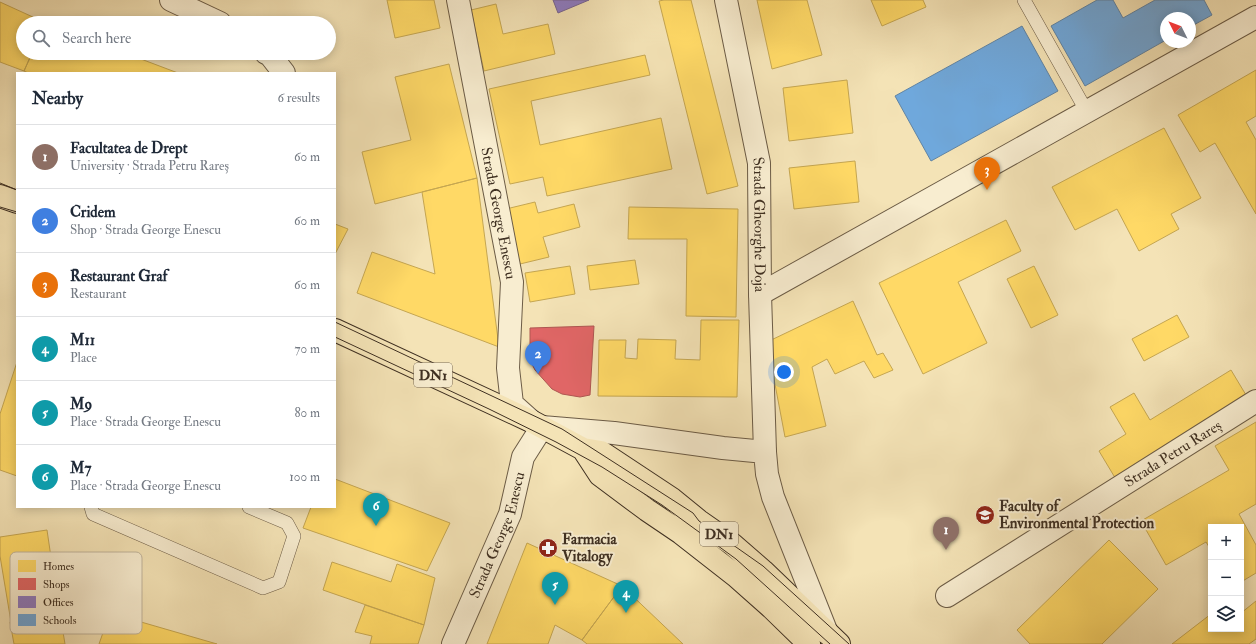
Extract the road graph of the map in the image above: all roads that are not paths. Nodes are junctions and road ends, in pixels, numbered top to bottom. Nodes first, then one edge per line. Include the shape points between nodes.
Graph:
1 (171, 0) edge
2 (458, 0) edge
3 (726, 0) edge
4 (1024, 0) edge
5 (205, 16) edge
6 (1256, 17) edge
7 (272, 60) edge
8 (283, 72) edge
9 (1087, 112) junction
10 (0, 196) edge
11 (16, 202) edge
12 (760, 294) junction
13 (336, 330) edge
14 (1256, 401) edge
15 (537, 424) junction
16 (765, 452) junction
17 (91, 508) edge
18 (251, 508) edge
19 (947, 596) dead end
20 (825, 640) edge
21 (453, 644) edge

1 - 5 street
2 - 15 street, Strada George Enescu via 512,282 508,368 512,404
3 - 12 street, Strada Gheorghe Doja via 759,163
4 - 9 lane
6 - 9 street
7 - 8 street
9 - 12 street
10 - 11 main road
12 - 16 street, Strada Gheorghe Doja
13 - 15 main road, DN1
14 - 19 street, Strada Petru Rareș
15 - 16 street
15 - 20 main road, DN1 via 583,449 600,475 681,533 772,608
15 - 21 street, Strada George Enescu via 523,457 510,514
16 - 20 street, Strada Gheorghe Doja via 773,497
17 - 18 lane via 93,514 263,588 278,582 294,536 287,523

